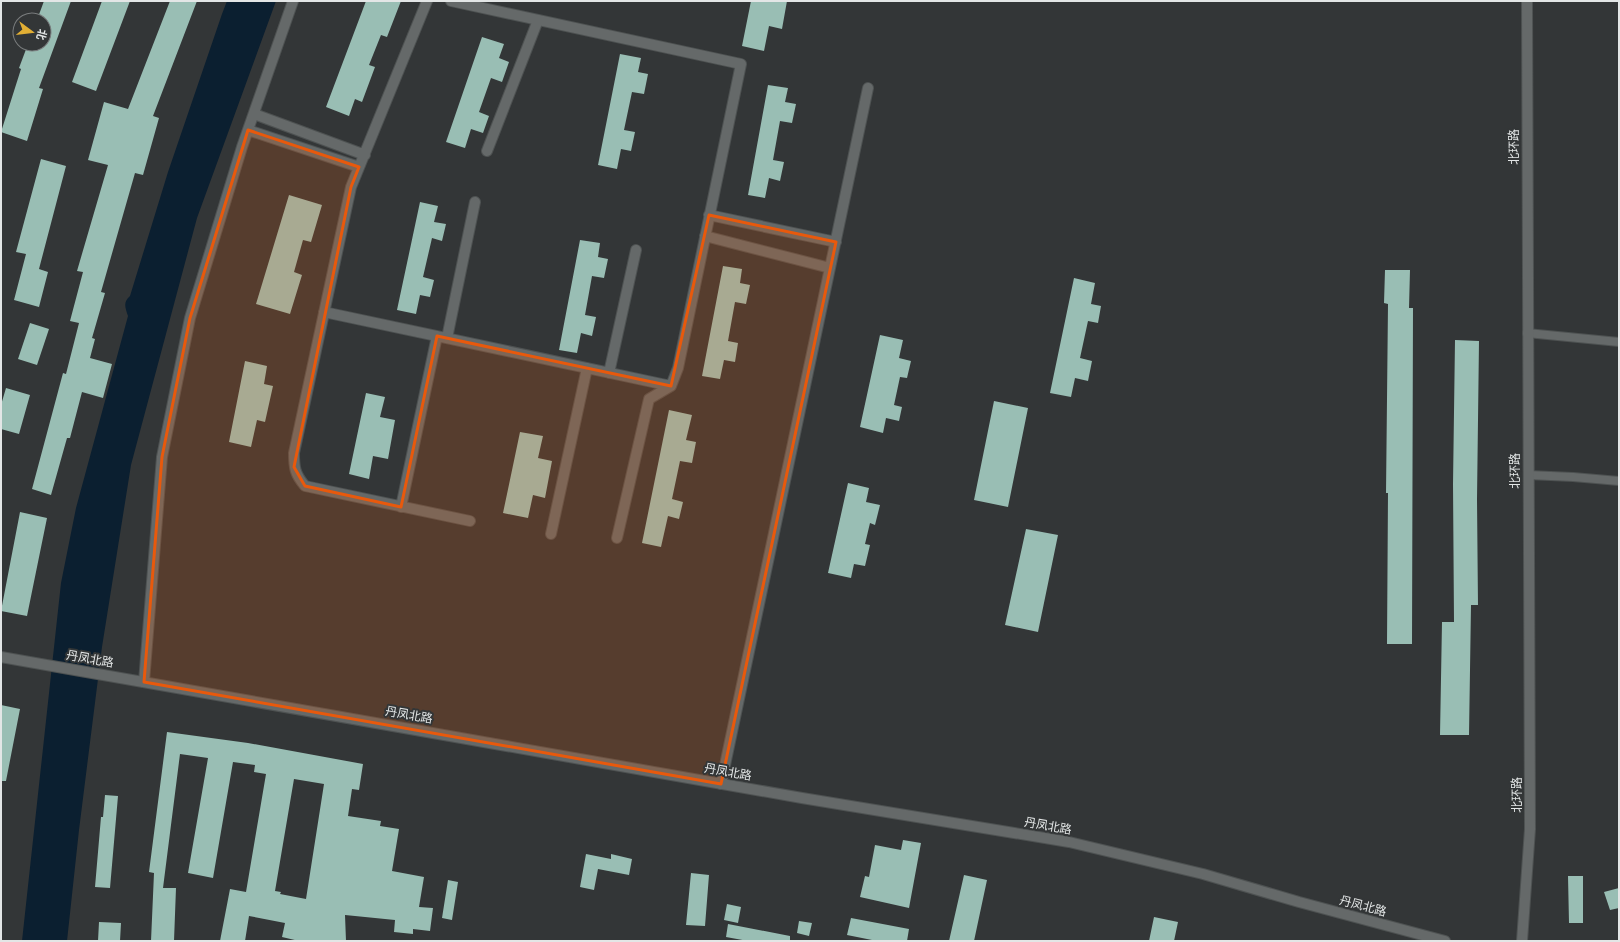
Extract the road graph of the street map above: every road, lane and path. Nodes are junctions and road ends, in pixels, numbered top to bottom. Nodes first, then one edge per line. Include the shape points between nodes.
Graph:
1 (293, 1) edge
2 (427, 1) edge
3 (451, 1) edge
4 (1527, 1) edge
5 (538, 20) junction
6 (868, 88) dead end
7 (254, 114) junction
8 (248, 130) junction
9 (487, 151) dead end
10 (365, 155) junction
11 (360, 167) junction
12 (475, 202) dead end
13 (709, 215) junction
14 (705, 236) junction
15 (836, 242) junction
16 (636, 250) dead end
17 (830, 268) junction
18 (324, 312) junction
19 (1528, 333) junction
20 (442, 337) junction
21 (1619, 342) edge
22 (587, 368) junction
23 (609, 373) junction
24 (671, 386) junction
25 (1528, 476) junction
26 (1619, 481) edge
27 (401, 507) junction
28 (470, 521) dead end
29 (551, 534) dead end
30 (617, 538) dead end
31 (1, 657) edge
32 (144, 682) junction
33 (721, 784) junction
34 (1445, 941) edge
35 (1522, 941) edge

1 - 7 street
2 - 10 street
3 - 5 street
4 - 19 street, 北环路
5 - 9 street
5 - 13 street via 741,64
6 - 15 street
7 - 8 street
7 - 10 street
8 - 11 street
8 - 32 street via 190,318 162,457
10 - 11 street
11 - 18 street via 351,187
12 - 20 street
13 - 14 street
13 - 15 street
14 - 17 street
14 - 24 street via 678,368
15 - 17 street
16 - 23 street
17 - 33 street
18 - 20 street
18 - 27 street via 294,453 297,476 304,486
19 - 21 lane
19 - 25 street, 北环路
20 - 22 street
20 - 27 street
22 - 23 street
22 - 29 street
23 - 24 street
24 - 30 street via 649,399
25 - 26 lane
25 - 35 street, 北环路 via 1530,829
27 - 28 street
31 - 32 street, 丹凤北路
32 - 33 street, 丹凤北路
33 - 34 street, 丹凤北路 via 1069,842 1203,874

